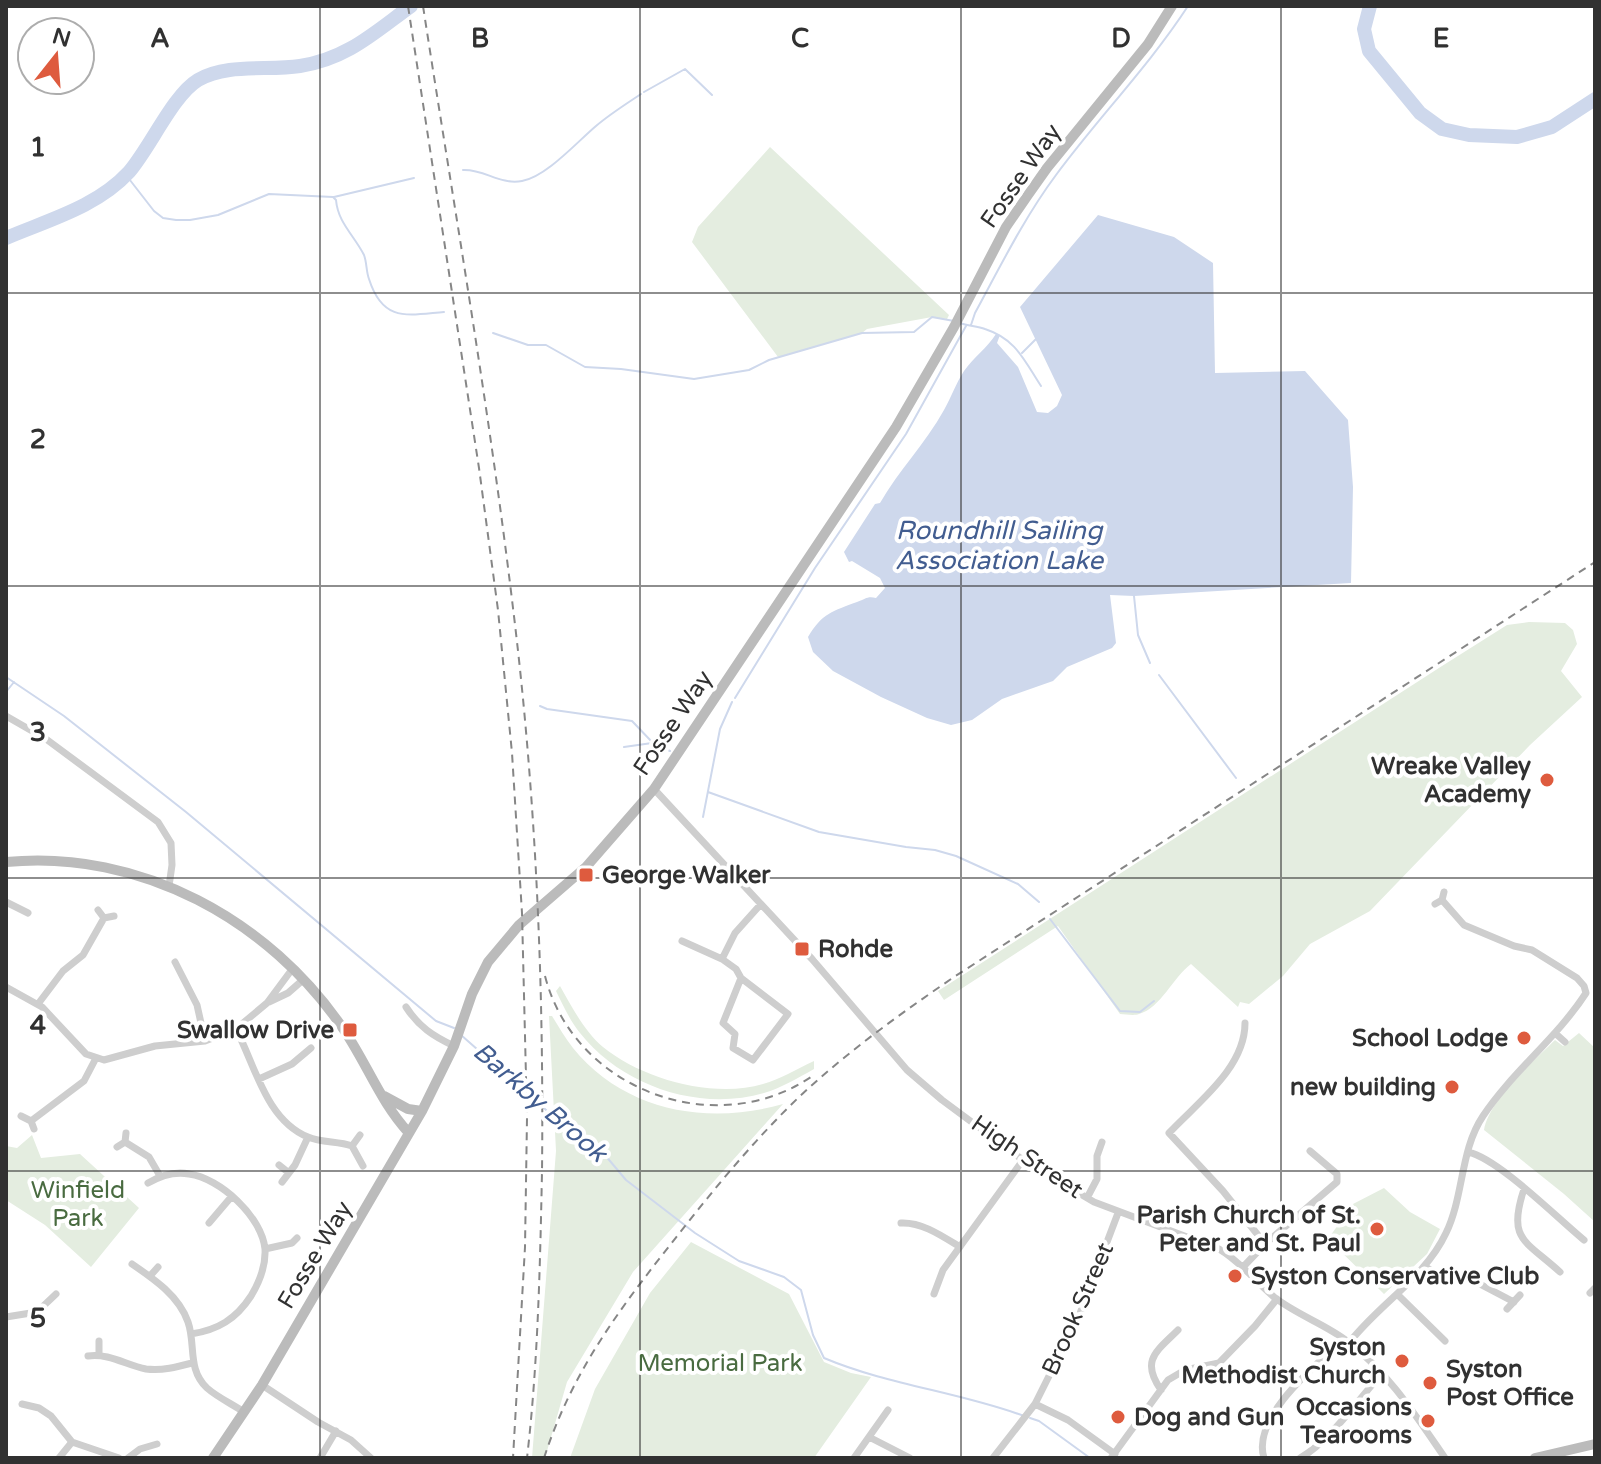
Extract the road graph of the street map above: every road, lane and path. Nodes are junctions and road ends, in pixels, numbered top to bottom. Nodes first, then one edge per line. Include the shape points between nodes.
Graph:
1 (1172, 6) edge
2 (6, 716) edge
3 (654, 789) junction
4 (6, 862) edge
5 (169, 886) junction
6 (1440, 899) dead end
7 (6, 902) edge
8 (761, 904) junction
9 (98, 910) dead end
10 (28, 913) dead end
11 (114, 916) dead end
12 (104, 918) junction
13 (682, 941) dead end
14 (722, 959) junction
15 (175, 962) dead end
16 (293, 968) junction
17 (741, 978) junction
18 (304, 979) junction
19 (6, 987) edge
20 (267, 1003) junction
21 (38, 1004) junction
22 (406, 1007) dead end
23 (1245, 1023) dead end
24 (236, 1029) junction
25 (1555, 1033) junction
26 (205, 1041) junction
27 (456, 1042) junction
28 (1565, 1042) dead end
29 (311, 1048) dead end
30 (302, 1057) junction
31 (96, 1058) junction
32 (309, 1065) dead end
33 (259, 1079) junction
34 (382, 1095) junction
35 (422, 1111) junction
36 (21, 1116) dead end
37 (409, 1133) junction
38 (360, 1135) dead end
39 (308, 1137) junction
40 (1102, 1142) dead end
41 (352, 1146) junction
42 (117, 1147) dead end
43 (1310, 1151) dead end
44 (1468, 1152) junction
45 (1023, 1160) junction
46 (279, 1165) dead end
47 (363, 1166) dead end
48 (289, 1173) junction
49 (160, 1176) junction
50 (282, 1182) dead end
51 (148, 1183) dead end
52 (1524, 1189) junction
53 (232, 1196) junction
54 (1087, 1198) junction
55 (1118, 1213) junction
56 (209, 1223) dead end
57 (901, 1223) dead end
58 (297, 1238) dead end
59 (1584, 1240) dead end
60 (1265, 1244) junction
61 (960, 1247) junction
62 (265, 1249) junction
63 (132, 1264) dead end
64 (1244, 1266) junction
65 (1424, 1266) junction
66 (158, 1267) dead end
67 (1560, 1272) dead end
68 (150, 1276) junction
69 (56, 1294) dead end
70 (934, 1294) dead end
71 (1397, 1294) junction
72 (1520, 1295) dead end
73 (1277, 1299) junction
74 (1514, 1302) junction
75 (49, 1303) junction
76 (1507, 1309) dead end
77 (57, 1310) dead end
78 (6, 1317) edge
79 (1178, 1330) dead end
80 (191, 1334) junction
81 (1170, 1338) junction
82 (99, 1341) dead end
83 (1347, 1341) junction
84 (1445, 1341) dead end
85 (1177, 1345) dead end
86 (99, 1354) junction
87 (88, 1356) dead end
88 (192, 1363) junction
89 (1382, 1373) junction
90 (262, 1385) junction
91 (1161, 1390) junction
92 (22, 1404) dead end
93 (1035, 1404) junction
94 (888, 1410) dead end
95 (244, 1412) junction
96 (336, 1431) junction
97 (149, 1435) dead end
98 (869, 1437) junction
99 (72, 1442) junction
100 (1595, 1444) edge
101 (1113, 1456) edge
102 (59, 1458) edge
103 (119, 1458) edge
104 (128, 1458) edge
105 (213, 1458) edge
106 (320, 1458) edge
107 (371, 1458) edge
108 (854, 1458) edge
109 (910, 1458) edge
110 (993, 1458) edge
111 (1264, 1458) edge
112 (1300, 1458) edge
113 (1445, 1458) edge
114 (1540, 1458) edge

1 - 3 street, Fosse Way via 1006,227 954,327 859,484
2 - 5 street via 46,739 158,822 171,843
3 - 8 street, High Street
3 - 27 street, Fosse Way via 586,867 501,943 481,974
4 - 5 street via 72,862
5 - 16 street via 218,911
6 - 25 street via 1464,925 1532,950 1584,986 1586,993
7 - 10 street
8 - 14 street via 735,933
8 - 45 street, High Street via 907,1070
9 - 12 street
11 - 12 street
12 - 21 street via 83,955
13 - 14 street
14 - 17 street
15 - 26 street via 197,1005
16 - 18 street
16 - 20 street
17 - 17 street via 723,1023 735,1034 733,1048 753,1060 788,1014
18 - 20 street
18 - 34 street via 345,1031
19 - 21 street
20 - 24 street
21 - 31 street
22 - 27 street via 428,1033
23 - 60 street via 1237,1059 1169,1133
24 - 26 street
24 - 33 street
25 - 28 street
25 - 44 street via 1484,1114
26 - 31 street
27 - 35 street, Fosse Way
29 - 30 street
30 - 32 street
30 - 33 street
31 - 36 street via 84,1081 32,1125
33 - 39 street via 280,1116
34 - 35 street
34 - 37 street
35 - 37 street, Fosse Way
37 - 90 street, Fosse Way
38 - 41 street
39 - 41 street
39 - 48 street
40 - 54 street via 1097,1179
41 - 47 street
42 - 49 street via 125,1138 149,1157
43 - 60 street via 1337,1174 1337,1182
44 - 52 street
44 - 65 street via 1447,1232
45 - 54 street, High Street
45 - 61 street
46 - 48 street
48 - 50 street
49 - 51 street
49 - 53 street via 193,1174
52 - 59 street
52 - 67 street via 1516,1217 1518,1232
53 - 56 street
53 - 62 street via 256,1223
54 - 55 street, High Street
55 - 64 street, High Street via 1219,1249
55 - 93 street, Brook Street via 1079,1316
57 - 61 street via 937,1233
58 - 62 street
60 - 64 street
61 - 70 street
62 - 80 street via 260,1280 245,1305 213,1330
63 - 68 street
64 - 73 street, High Street
65 - 71 street
65 - 74 street via 1445,1279 1476,1282
66 - 68 street
68 - 80 street via 176,1300
69 - 75 street
71 - 83 street
71 - 84 street
72 - 74 street
73 - 83 street, High Street
73 - 91 street via 1224,1359 1168,1380
74 - 76 street
75 - 77 street
75 - 78 street via 37,1312
79 - 81 street
80 - 88 street
81 - 85 street
81 - 91 street via 1154,1348 1150,1366
82 - 86 street
83 - 89 street, High Street
83 - 111 street via 1314,1367 1276,1410 1263,1439
86 - 87 street
86 - 88 street via 145,1369
88 - 95 street via 206,1387
89 - 112 street
89 - 113 street, High Street
90 - 95 street, Fosse Way
90 - 96 street
91 - 101 street
92 - 99 street via 51,1416
93 - 101 street via 1068,1420
93 - 110 street, Brook Street
94 - 98 street
95 - 105 street, Fosse Way
96 - 106 street
96 - 107 street
97 - 104 street via 154,1444
98 - 108 street
98 - 109 street
99 - 102 street
99 - 103 street
100 - 114 street

